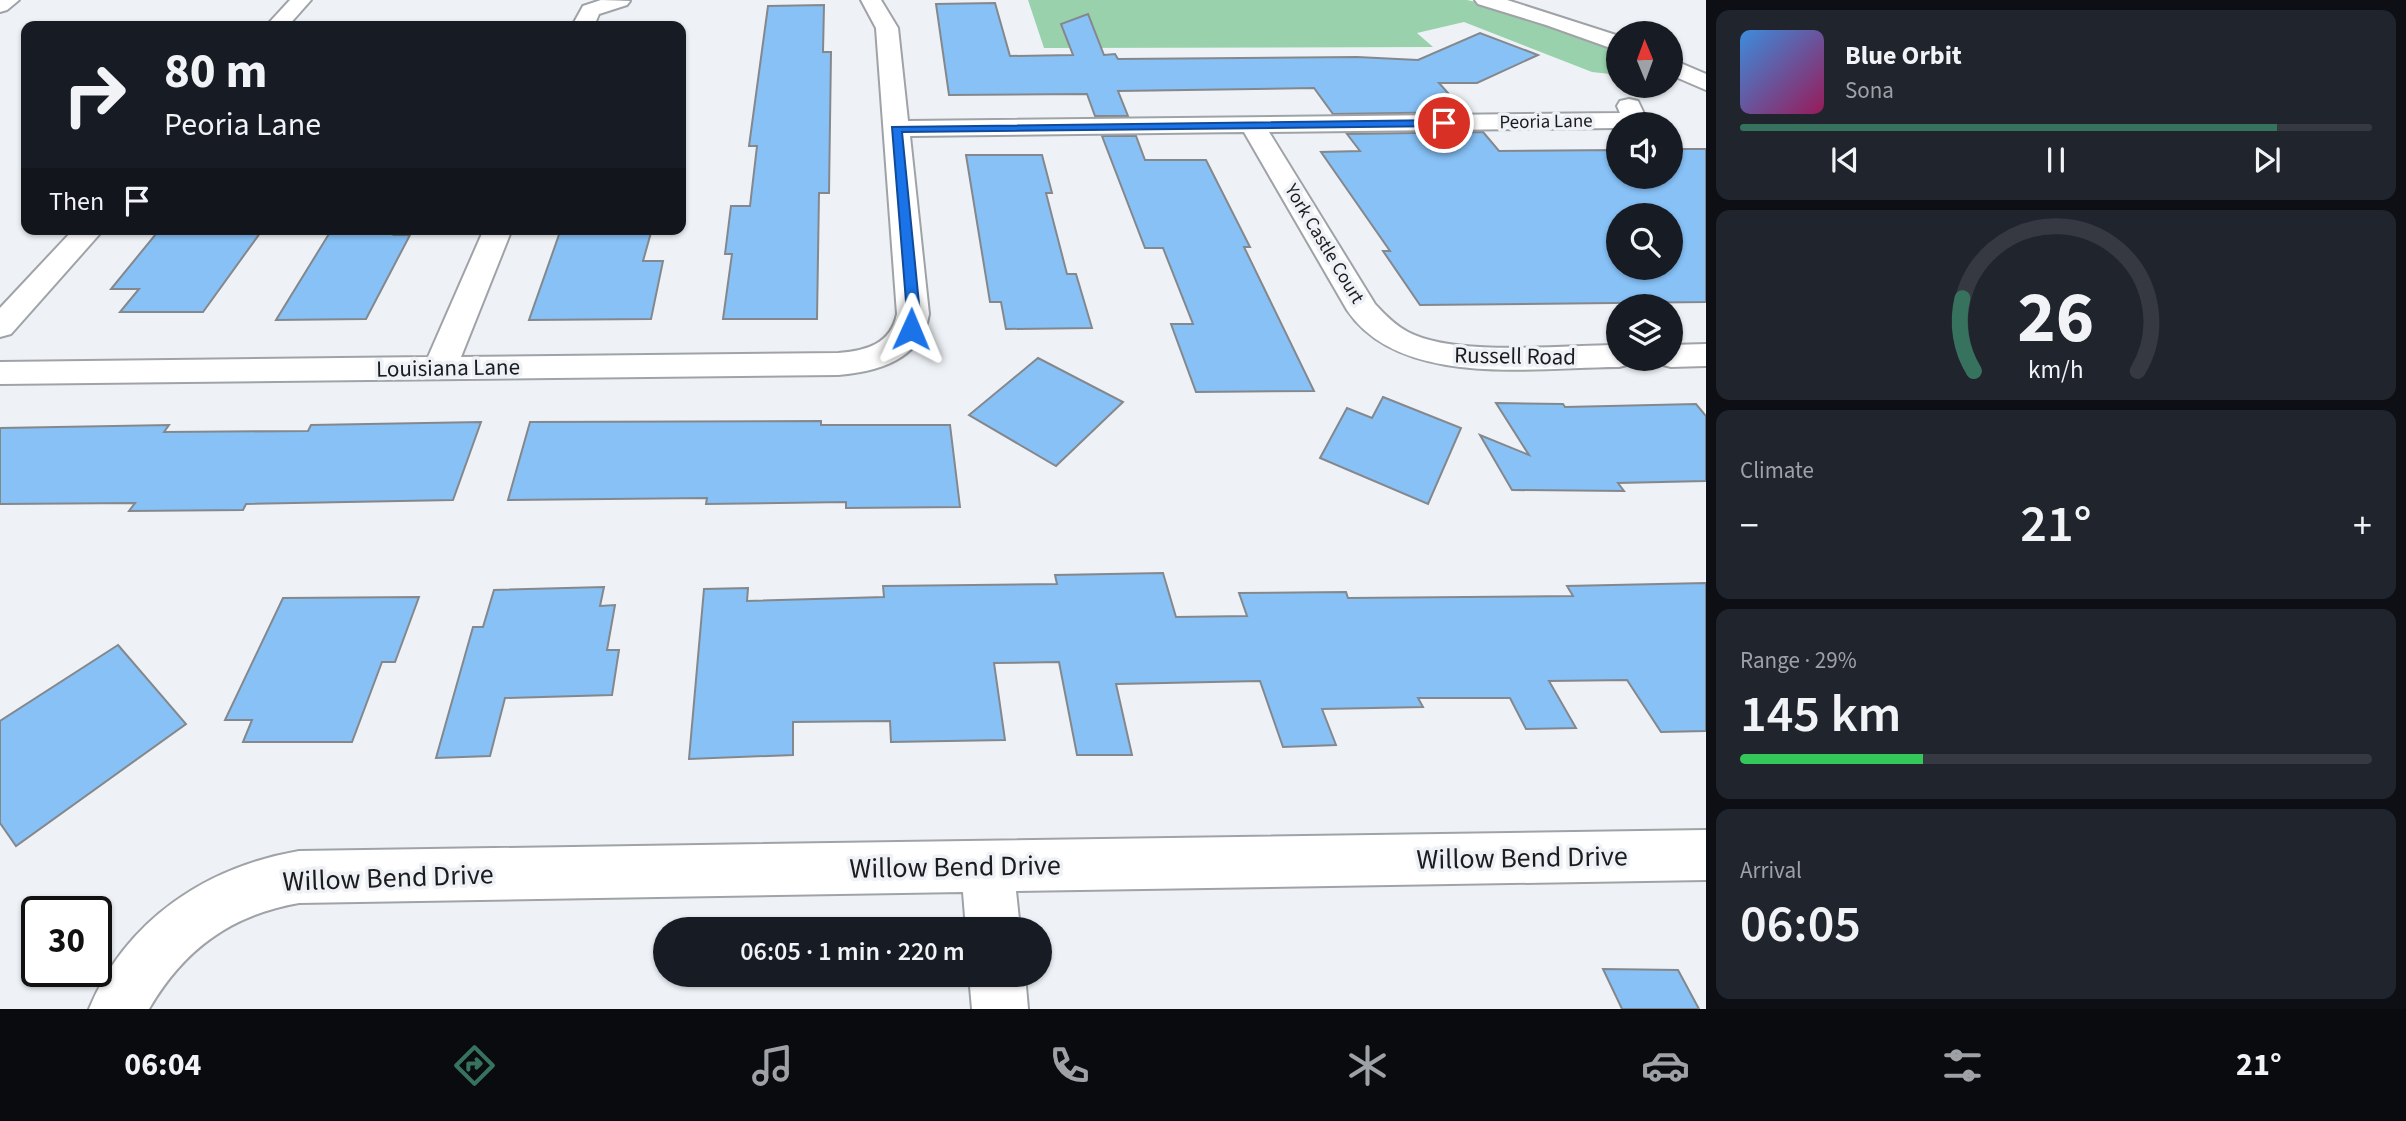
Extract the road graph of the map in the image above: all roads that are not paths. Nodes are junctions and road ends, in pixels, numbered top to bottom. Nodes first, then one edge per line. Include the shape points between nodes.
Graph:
1 (9, 0) edge
2 (301, 0) edge
3 (870, 0) edge
4 (1485, 0) edge
5 (620, 1) edge
6 (0, 6) edge
7 (282, 21) edge
8 (585, 21) edge
9 (1606, 39) edge
10 (1684, 72) edge
11 (1706, 83) edge
12 (1629, 106) dead end
13 (1253, 126) junction
14 (896, 129) junction
15 (84, 235) edge
16 (495, 235) edge
17 (0, 327) edge
18 (1412, 346) joint
19 (1706, 355) edge
20 (1606, 356) edge
21 (1683, 356) edge
22 (440, 368) junction
23 (0, 373) edge
24 (1706, 855) edge
25 (987, 866) junction
26 (992, 917) edge
27 (998, 987) edge
28 (117, 1009) edge
29 (1000, 1009) edge

1 - 6 street
2 - 7 street
3 - 14 street via 887,28
4 - 9 street
5 - 8 street via 590,10
10 - 11 street
12 - 13 street, Peoria Lane via 1635,120
13 - 14 street, Peoria Lane
13 - 18 street, York Castle Court via 1363,310 1377,326
14 - 22 street, Louisiana Lane via 913,314 911,329 894,348 875,358 851,364
15 - 17 street
16 - 22 street
18 - 20 street, Russell Road via 1460,357
19 - 21 street
22 - 23 street, Louisiana Lane
24 - 25 street, Willow Bend Drive
25 - 26 street
25 - 28 street, Willow Bend Drive via 299,877 255,885 209,906 146,963
27 - 29 street

